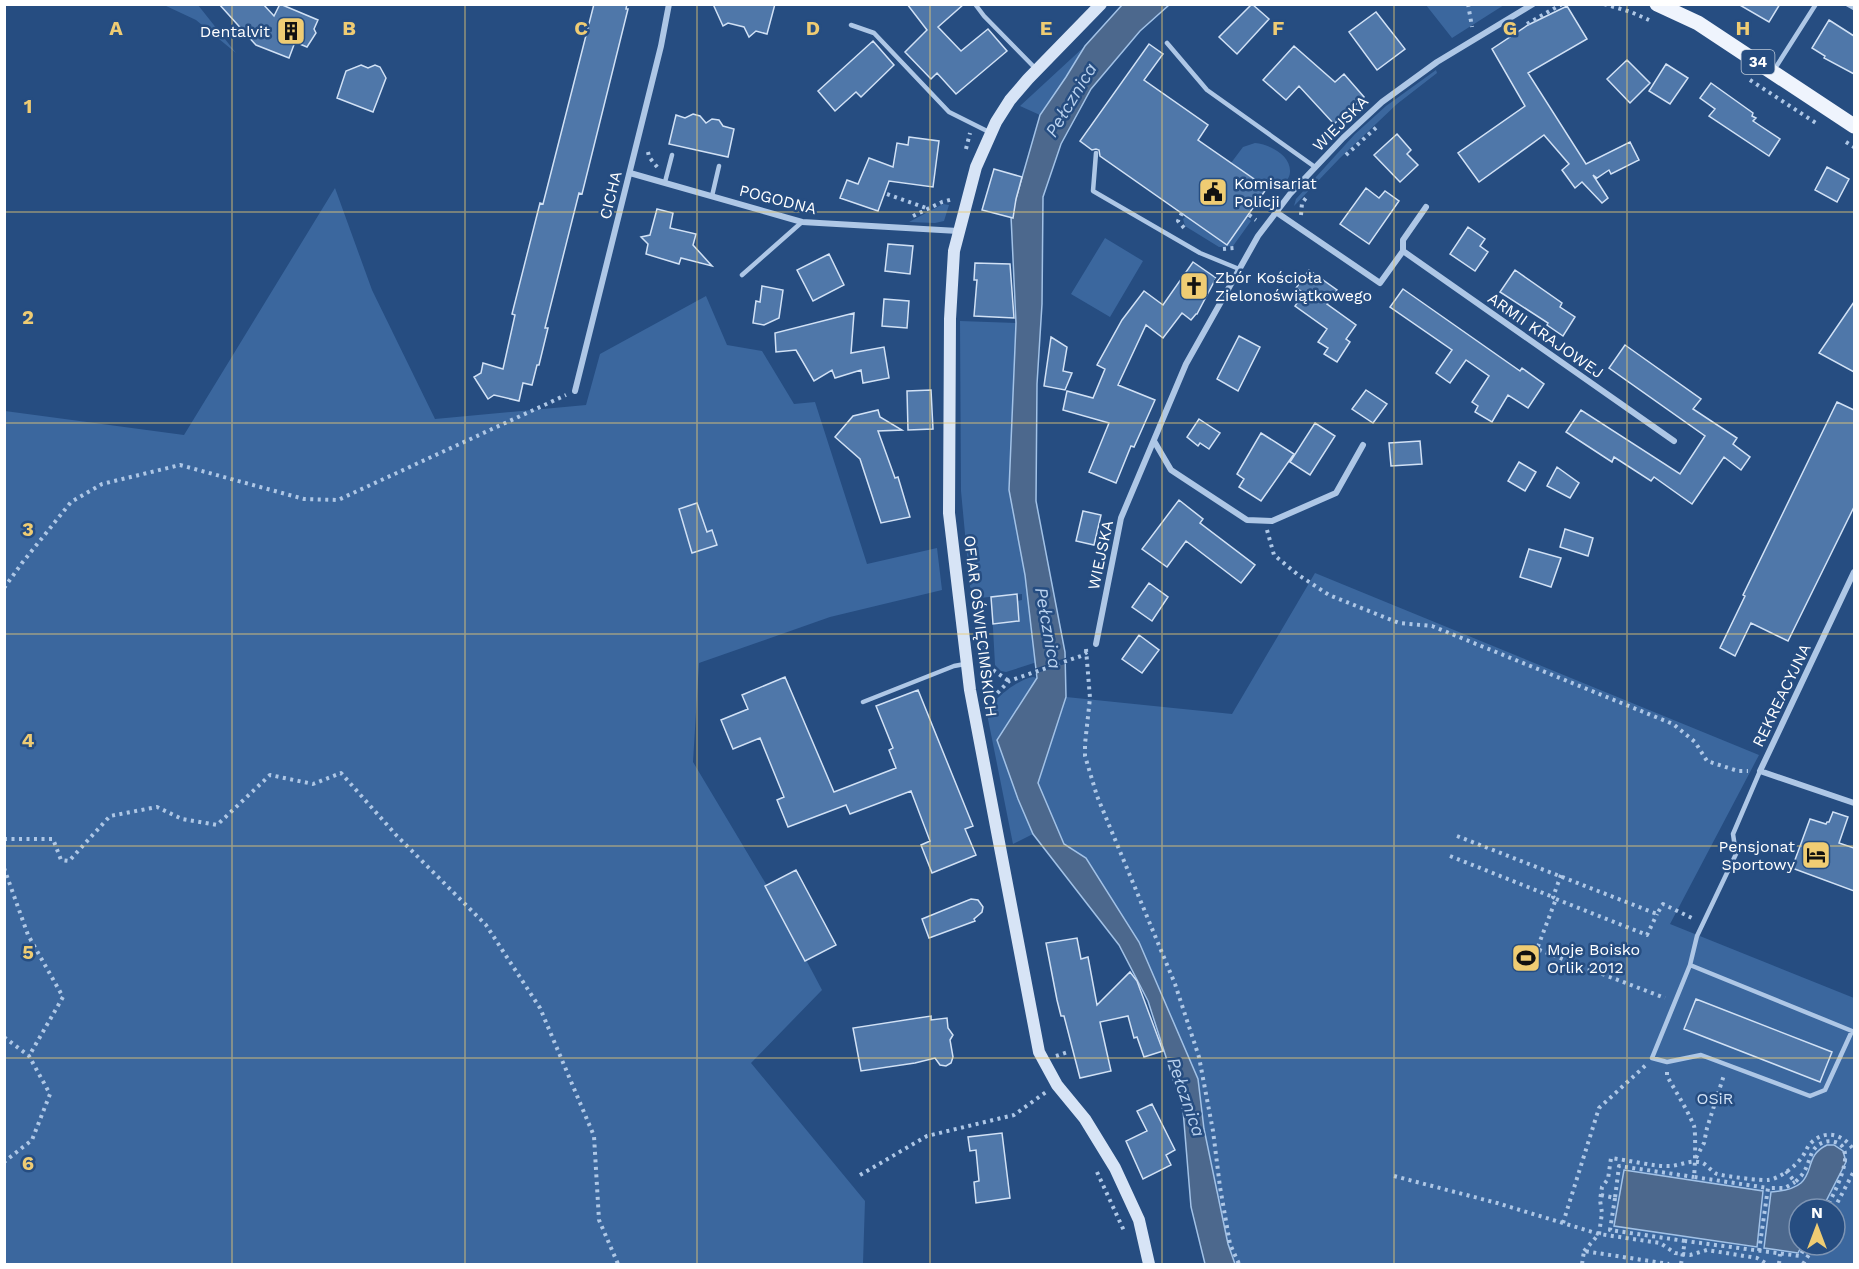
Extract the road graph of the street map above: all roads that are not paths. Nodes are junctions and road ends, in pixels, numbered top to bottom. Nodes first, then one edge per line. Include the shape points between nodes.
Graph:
1 (669, 4) edge
2 (975, 4) edge
3 (1101, 4) edge
4 (1533, 4) edge
5 (1657, 4) edge
6 (1816, 4) edge
7 (1847, 4) edge
8 (1854, 8) edge
9 (852, 25) dead end
10 (1167, 43) dead end
11 (1037, 70) junction
12 (1773, 72) junction
13 (1854, 126) edge
14 (991, 133) junction
15 (1096, 153) dead end
16 (672, 155) dead end
17 (719, 166) dead end
18 (1315, 167) junction
19 (630, 173) junction
20 (665, 182) junction
21 (712, 196) junction
22 (1426, 207) dead end
23 (1276, 212) junction
24 (802, 222) junction
25 (958, 231) junction
26 (1403, 250) junction
27 (1239, 268) junction
28 (742, 275) dead end
29 (575, 391) road end
30 (1154, 441) junction
31 (1674, 441) dead end
32 (1363, 445) dead end
33 (1854, 572) edge
34 (1096, 644) dead end
35 (967, 664) junction
36 (863, 702) dead end
37 (1760, 771) junction
38 (1854, 803) edge
39 (1690, 965) junction
40 (1149, 1264) edge

1 - 19 street, CICHA
2 - 11 lane
3 - 11 street, OFIAR OŚWIĘCIMSKICH
4 - 18 street, WIEJSKA via 1437,62 1382,102
5 - 12 main road, 34 via 1698,23
6 - 12 lane
7 - 8 lane
9 - 14 lane via 874,33 949,112
10 - 18 lane via 1207,90
11 - 14 street, OFIAR OŚWIĘCIMSKICH via 1010,100
12 - 13 main road, 34
14 - 25 street, OFIAR OŚWIĘCIMSKICH via 976,167
15 - 27 lane via 1093,191 1200,253
16 - 20 lane
17 - 21 lane
18 - 23 street, WIEJSKA
19 - 20 street, POGODNA
19 - 29 street, CICHA
20 - 21 street, POGODNA
21 - 24 street, POGODNA
22 - 26 street via 1403,240
23 - 26 street via 1380,283
23 - 27 street, WIEJSKA
24 - 25 street, POGODNA
24 - 28 lane
25 - 35 street, OFIAR OŚWIĘCIMSKICH via 950,319 950,513
26 - 31 street, ARMII KRAJOWEJ
27 - 30 street, WIEJSKA via 1186,364
30 - 32 street via 1171,470 1246,520 1265,521 1336,493
30 - 34 street, WIEJSKA via 1121,518
33 - 37 street, REKREACYJNA
35 - 36 lane
35 - 40 street, OFIAR OŚWIĘCIMSKICH via 1039,1052 1057,1085 1085,1119 1115,1168 1139,1220
37 - 38 street, REKREACYJNA
37 - 39 lane via 1733,834 1736,854 1697,936
39 - 39 lane via 1652,1058 1666,1062 1701,1055 1810,1096 1825,1090 1852,1031

